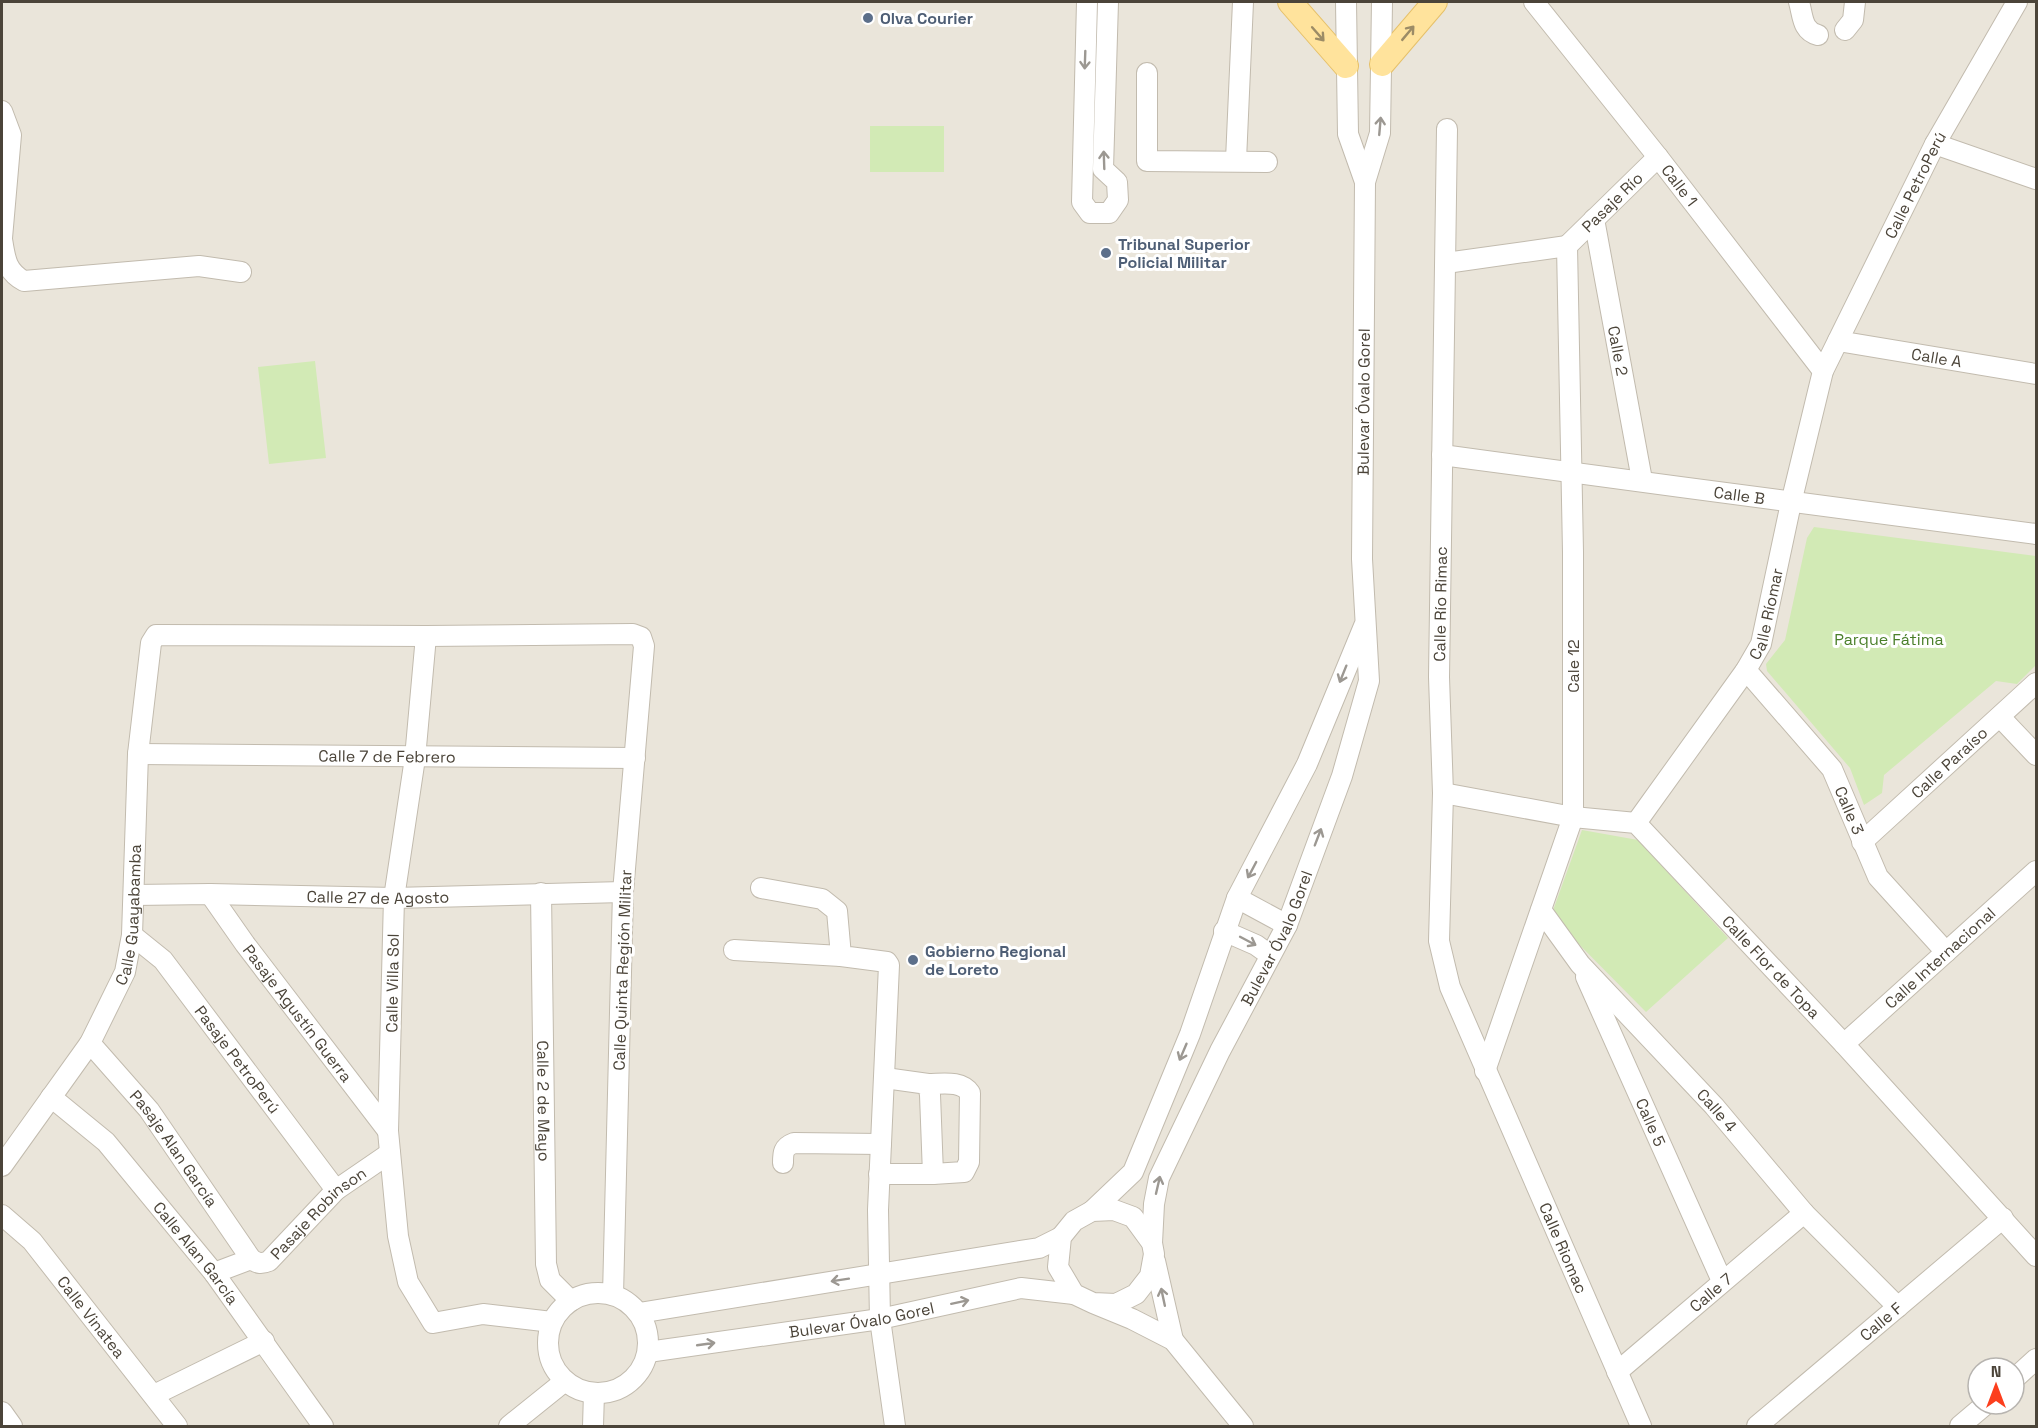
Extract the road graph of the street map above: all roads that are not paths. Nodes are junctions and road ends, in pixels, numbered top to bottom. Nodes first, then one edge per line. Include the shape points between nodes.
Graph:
1 (1087, 2) edge
2 (1108, 2) edge
3 (1243, 2) edge
4 (1290, 2) edge
5 (1346, 2) edge
6 (1382, 2) edge
7 (1435, 2) edge
8 (1534, 2) edge
9 (1799, 2) edge
10 (1855, 2) edge
11 (2017, 2) edge
12 (1845, 30) dead end
13 (1818, 35) dead end
14 (1382, 64) junction
15 (1346, 66) junction
16 (1147, 73) dead end
17 (2, 111) edge
18 (1447, 129) dead end
19 (1935, 144) junction
20 (1658, 157) junction
21 (1236, 160) junction
22 (1267, 162) dead end
23 (2037, 179) edge
24 (1365, 182) junction
25 (1594, 219) junction
26 (2, 239) edge
27 (1567, 246) junction
28 (1446, 263) junction
29 (241, 272) dead end
30 (1838, 341) junction
31 (1823, 371) junction
32 (2037, 374) edge
33 (1442, 454) junction
34 (1572, 472) junction
35 (1642, 480) junction
36 (1791, 503) junction
37 (2037, 534) edge
38 (1366, 621) junction
39 (426, 636) junction
40 (1746, 670) junction
41 (2037, 683) edge
42 (2001, 718) junction
43 (138, 754) junction
44 (2037, 755) edge
45 (415, 758) junction
46 (635, 758) junction
47 (1443, 793) junction
48 (1573, 817) junction
49 (1636, 823) junction
50 (1862, 842) junction
51 (2037, 871) edge
52 (761, 888) dead end
53 (623, 892) junction
54 (541, 893) junction
55 (210, 894) junction
56 (134, 895) junction
57 (394, 898) junction
58 (1237, 898) junction
59 (1541, 910) junction
60 (1287, 925) junction
61 (1224, 931) junction
62 (132, 935) junction
63 (734, 950) dead end
64 (1946, 952) junction
65 (841, 956) junction
66 (1270, 956) junction
67 (1580, 964) junction
68 (90, 1043) junction
69 (1844, 1044) junction
70 (1485, 1071) junction
71 (885, 1078) junction
72 (927, 1084) junction
73 (51, 1097) junction
74 (388, 1131) junction
75 (881, 1144) junction
76 (390, 1153) junction
77 (783, 1163) dead end
78 (2, 1166) edge
79 (879, 1174) junction
80 (933, 1174) junction
81 (336, 1190) junction
82 (1092, 1211) junction
83 (1804, 1213) junction
84 (2, 1215) edge
85 (2003, 1218) junction
86 (1061, 1237) junction
87 (1153, 1248) junction
88 (2037, 1256) edge
89 (251, 1259) junction
90 (214, 1273) junction
91 (880, 1274) junction
92 (1722, 1281) junction
93 (1074, 1293) junction
94 (613, 1295) junction
95 (571, 1301) junction
96 (1094, 1303) junction
97 (1898, 1307) junction
98 (639, 1313) junction
99 (880, 1319) junction
100 (552, 1322) junction
101 (1173, 1340) junction
102 (264, 1341) junction
103 (648, 1352) junction
104 (1617, 1372) junction
105 (565, 1381) junction
106 (594, 1393) junction
107 (154, 1395) junction
108 (2, 1412) edge
109 (1972, 1416) edge
110 (888, 1425) edge
111 (12, 1426) edge
112 (177, 1426) edge
113 (323, 1426) edge
114 (508, 1426) edge
115 (593, 1426) edge
116 (1243, 1426) edge
117 (1641, 1426) edge
118 (1757, 1426) edge
119 (1960, 1426) edge

1 -> 2 street via 1082,202 1090,213 1109,213 1118,200 1117,182 1103,168
3 - 21 street
4 -> 15 main road
5 - 15 street, Bulevar Óvalo Gorel
6 - 14 street, Bulevar Óvalo Gorel
14 -> 7 main road
8 - 20 street, Calle 1
9 - 13 street via 1805,28
10 - 12 street via 1853,20
11 - 19 street, Calle PetroPerú
24 -> 14 street, Bulevar Óvalo Gorel via 1380,133
15 - 24 street, Bulevar Óvalo Gorel via 1347,134
16 - 21 street via 1147,161
17 - 26 street via 11,135
18 - 28 street, Calle Río Rimac
19 - 23 street
19 - 30 street, Calle PetroPerú
20 - 25 street, Pasaje Río
20 - 31 street, Calle 1
21 - 22 street
24 - 38 street, Bulevar Óvalo Gorel via 1362,560
25 - 27 street, Pasaje Río
25 - 35 street, Calle 2
26 - 29 street via 5,263 13,275 24,281 199,266
27 - 28 street
27 - 34 street, Cale 12
28 - 33 street, Calle Río Rimac
30 - 31 street, Calle PetroPerú
30 - 32 street, Calle A
31 - 36 street, Calle Ríomar
33 - 34 street, Calle B
33 - 47 street, Calle Río Rimac via 1439,676
34 - 35 street, Calle B
34 - 48 street, Cale 12
35 - 36 street, Calle B
36 - 37 street, Calle B
36 - 40 street, Calle Ríomar via 1761,644
38 -> 58 street, Bulevar Óvalo Gorel via 1307,764
60 -> 38 street, Bulevar Óvalo Gorel via 1342,776 1369,681
39 - 43 street, Calle Guayabamba via 156,635 151,644
39 - 45 street, Calle Villa Sol
39 - 46 street, Calle Quinta Región Militar via 640,637 644,646
40 - 49 street, Calle Ríomar
40 - 50 street, Calle 3 via 1832,769
41 - 42 street, Calle Paraíso
42 - 44 street
42 - 50 street, Calle Paraíso
43 - 45 street, Calle 7 de Febrero
43 - 56 street, Calle Guayabamba
45 - 46 street, Calle 7 de Febrero
45 - 57 street, Calle Villa Sol
46 - 53 street, Calle Quinta Región Militar
47 - 48 street
47 - 70 street, Calle Río Rimac via 1439,941 1450,987
48 - 49 street
48 - 59 street, Cale 12
49 - 69 street, Calle Flor de Topa
50 - 64 street, Calle 3 via 1878,877
51 - 64 street, Calle Internacional
52 - 65 street via 822,899 837,911
53 - 54 street, Calle 27 de Agosto
53 - 94 street, Calle Quinta Región Militar
54 - 57 street, Calle 27 de Agosto
54 - 95 street, Calle 2 de Mayo via 546,1264 550,1280
55 - 56 street, Calle 27 de Agosto
55 - 57 street, Calle 27 de Agosto
55 - 74 street, Pasaje Agustín Guerra
56 - 62 street, Calle Guayabamba
57 - 74 street, Calle Villa Sol
58 - 60 street
58 - 61 street, Bulevar Óvalo Gorel
59 - 67 street, Calle 4
59 - 70 street, Cale 12
60 - 66 street, Bulevar Óvalo Gorel
61 -> 66 street
61 -> 82 street, Bulevar Óvalo Gorel via 1190,1034 1133,1172
62 - 68 street, Calle Guayabamba via 125,972
62 - 81 street, Pasaje PetroPerú via 163,960
63 - 65 street
64 - 69 street, Calle Internacional
65 - 71 street via 889,963
87 -> 66 street, Bulevar Óvalo Gorel via 1159,1178
67 - 83 street, Calle 4 via 1714,1106
67 - 92 street, Calle 5
68 - 73 street, Calle Guayabamba
68 - 89 street, Pasaje Alan García via 149,1110
69 - 85 street, Calle Flor de Topa
70 - 104 street, Calle Riomac
71 - 72 street
71 - 75 street
72 - 80 street
72 - 80 street via 956,1084 970,1093 967,1170
73 - 78 street, Calle Guayabamba
73 - 90 street, Calle Alan García via 106,1142
74 - 76 street, Calle Villa Sol
75 - 77 street via 794,1143 783,1151
75 - 79 street
76 - 81 street, Pasaje Robinson
76 - 100 street, Calle Villa Sol via 398,1236 408,1282 433,1323 483,1314
79 - 80 street
79 - 91 street
81 - 89 street, Pasaje Robinson via 269,1261 256,1263
82 - 86 street, Bulevar Óvalo Gorel via 1074,1221
82 - 87 street via 1114,1209 1133,1217
83 - 92 street, Calle 7
83 - 97 street, Calle 4
84 - 107 street, Calle Vinatea via 32,1241
85 - 88 street, Calle Flor de Topa
85 - 97 street, Calle F
86 - 91 street, Bulevar Óvalo Gorel via 1039,1248
86 - 93 street via 1058,1268
87 - 96 street, Bulevar Óvalo Gorel via 1150,1276 1136,1294 1116,1304
101 -> 87 street
89 - 90 street, Pasaje Robinson
90 - 102 street, Calle Alan García
91 -> 98 street, Bulevar Óvalo Gorel
91 - 99 street
92 - 104 street, Calle 7
93 - 96 street, Bulevar Óvalo Gorel
99 -> 93 street, Bulevar Óvalo Gorel via 1021,1288
94 - 95 street via 591,1294
94 - 98 street
95 - 100 street
96 - 101 street
97 - 118 street, Calle F
98 - 103 street via 647,1332
103 -> 99 street, Bulevar Óvalo Gorel
99 - 110 street
100 - 105 street via 549,1354
101 - 116 street
102 - 107 street
102 - 113 street, Calle Alan García
103 - 106 street via 643,1366 628,1383
104 - 117 street, Calle Riomac
105 - 106 street
105 - 114 street
106 - 115 street
107 - 112 street, Calle Vinatea
108 - 111 street
109 - 119 street

